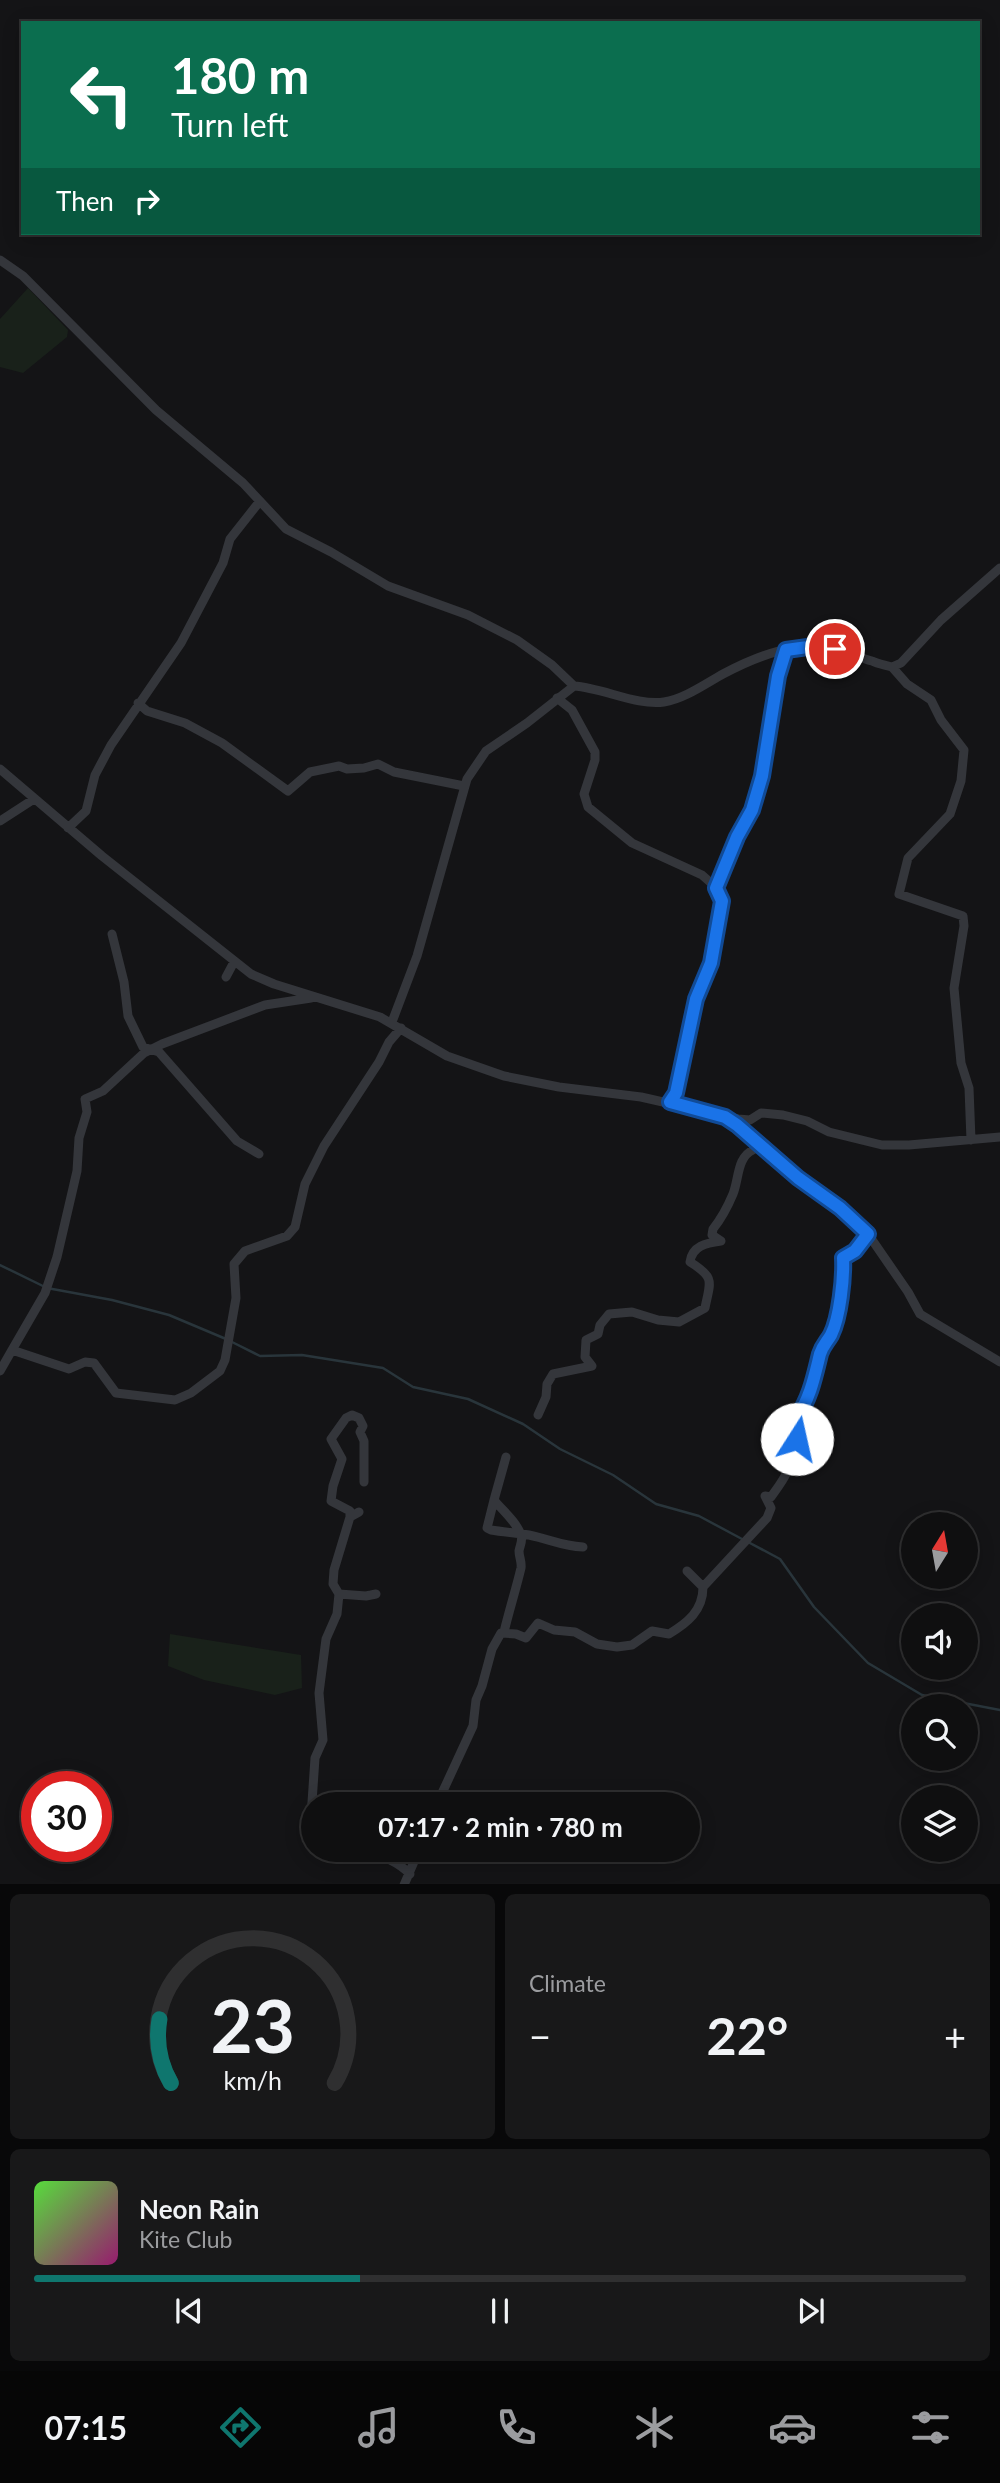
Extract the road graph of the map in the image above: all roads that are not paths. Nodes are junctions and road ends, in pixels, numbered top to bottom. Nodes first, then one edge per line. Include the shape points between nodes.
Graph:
1 (0, 260) edge
2 (260, 501) junction
3 (1000, 568) edge
4 (786, 650) junction
5 (892, 667) junction
6 (574, 686) junction
7 (557, 698) junction
8 (138, 703) junction
9 (0, 769) edge
10 (464, 786) junction
11 (34, 799) junction
12 (0, 821) edge
13 (68, 828) junction
14 (716, 888) junction
15 (112, 934) dead end
16 (234, 962) junction
17 (226, 977) dead end
18 (316, 997) junction
19 (392, 1022) junction
20 (401, 1028) junction
21 (149, 1050) junction
22 (670, 1102) junction
23 (725, 1117) junction
24 (1000, 1137) edge
25 (971, 1140) junction
26 (756, 1142) junction
27 (259, 1154) dead end
28 (868, 1234) junction
29 (12, 1350) junction
30 (1000, 1362) edge
31 (0, 1371) edge
32 (538, 1415) dead end
33 (506, 1457) dead end
34 (364, 1482) dead end
35 (494, 1500) junction
36 (359, 1512) dead end
37 (350, 1517) junction
38 (521, 1534) junction
39 (583, 1548) dead end
40 (687, 1571) dead end
41 (703, 1587) junction
42 (339, 1594) junction
43 (371, 1595) dead end
44 (504, 1632) junction
45 (313, 1792) edge
46 (443, 1792) edge
47 (396, 1862) edge
48 (414, 1862) edge
49 (410, 1874) junction
50 (405, 1884) edge

1 - 2 street via 23,276 156,410
2 - 6 street via 286,529 388,586 468,615 517,640
2 - 8 street via 230,539 194,621
3 - 5 street
4 - 5 street via 835,649
4 - 6 street via 730,670 664,702
4 - 14 street via 762,776 752,810
5 - 25 street via 931,700 964,750 961,781 950,814 908,858 899,894 963,916 954,988 961,1063 969,1088
6 - 7 street
7 - 10 street via 486,751
7 - 14 street via 572,710 595,752 584,794 588,807 632,843 702,875
8 - 10 street via 222,743 288,790 310,772 378,764 394,772
8 - 13 street via 95,775 86,811
9 - 11 street
10 - 19 street via 417,956
11 - 12 street
11 - 13 street
13 - 16 street
14 - 22 street via 722,901 711,963 696,999 676,1093
15 - 21 street via 128,1016
16 - 17 street
16 - 18 street via 261,979
18 - 19 street
18 - 21 street via 265,1005
19 - 20 street
20 - 22 street via 454,1059 504,1076
20 - 29 street via 324,1146 304,1184 295,1227 287,1236 245,1251 234,1264 236,1298 225,1360 216,1373 175,1400 119,1394 93,1363 69,1370
21 - 27 street via 162,1055 237,1142
21 - 29 street via 103,1091 85,1099 87,1112 79,1138 72,1202 49,1282
22 - 23 street
23 - 25 street via 750,1120 761,1113 783,1115 863,1142 888,1145
23 - 26 street
24 - 25 street
26 - 28 street
26 - 32 street via 741,1159 734,1192 713,1229 712,1236 721,1241 697,1247 691,1254 690,1262 709,1277 712,1286 705,1308 679,1322 632,1312 609,1314 598,1334 586,1340 585,1357 592,1366 553,1374
28 - 30 street via 920,1314
28 - 41 street via 843,1258 844,1281 831,1335 797,1416 801,1427 790,1452 792,1460 771,1497 765,1496 771,1508 767,1518
29 - 31 street
33 - 35 street
34 - 37 street via 363,1426 352,1415 331,1439 342,1459 331,1501 350,1511
35 - 38 street
35 - 38 street via 487,1528
36 - 37 street
37 - 42 street via 334,1570 333,1584
38 - 39 street
38 - 44 street via 522,1565
40 - 41 street
41 - 44 street via 703,1598 685,1625 669,1634 652,1632 632,1645 597,1644 575,1632 538,1623 526,1638
42 - 43 street via 376,1594
42 - 45 street via 337,1614 326,1639 319,1693 323,1740 315,1758
44 - 46 street via 492,1649 473,1726
47 - 49 street
48 - 49 street
49 - 50 street

